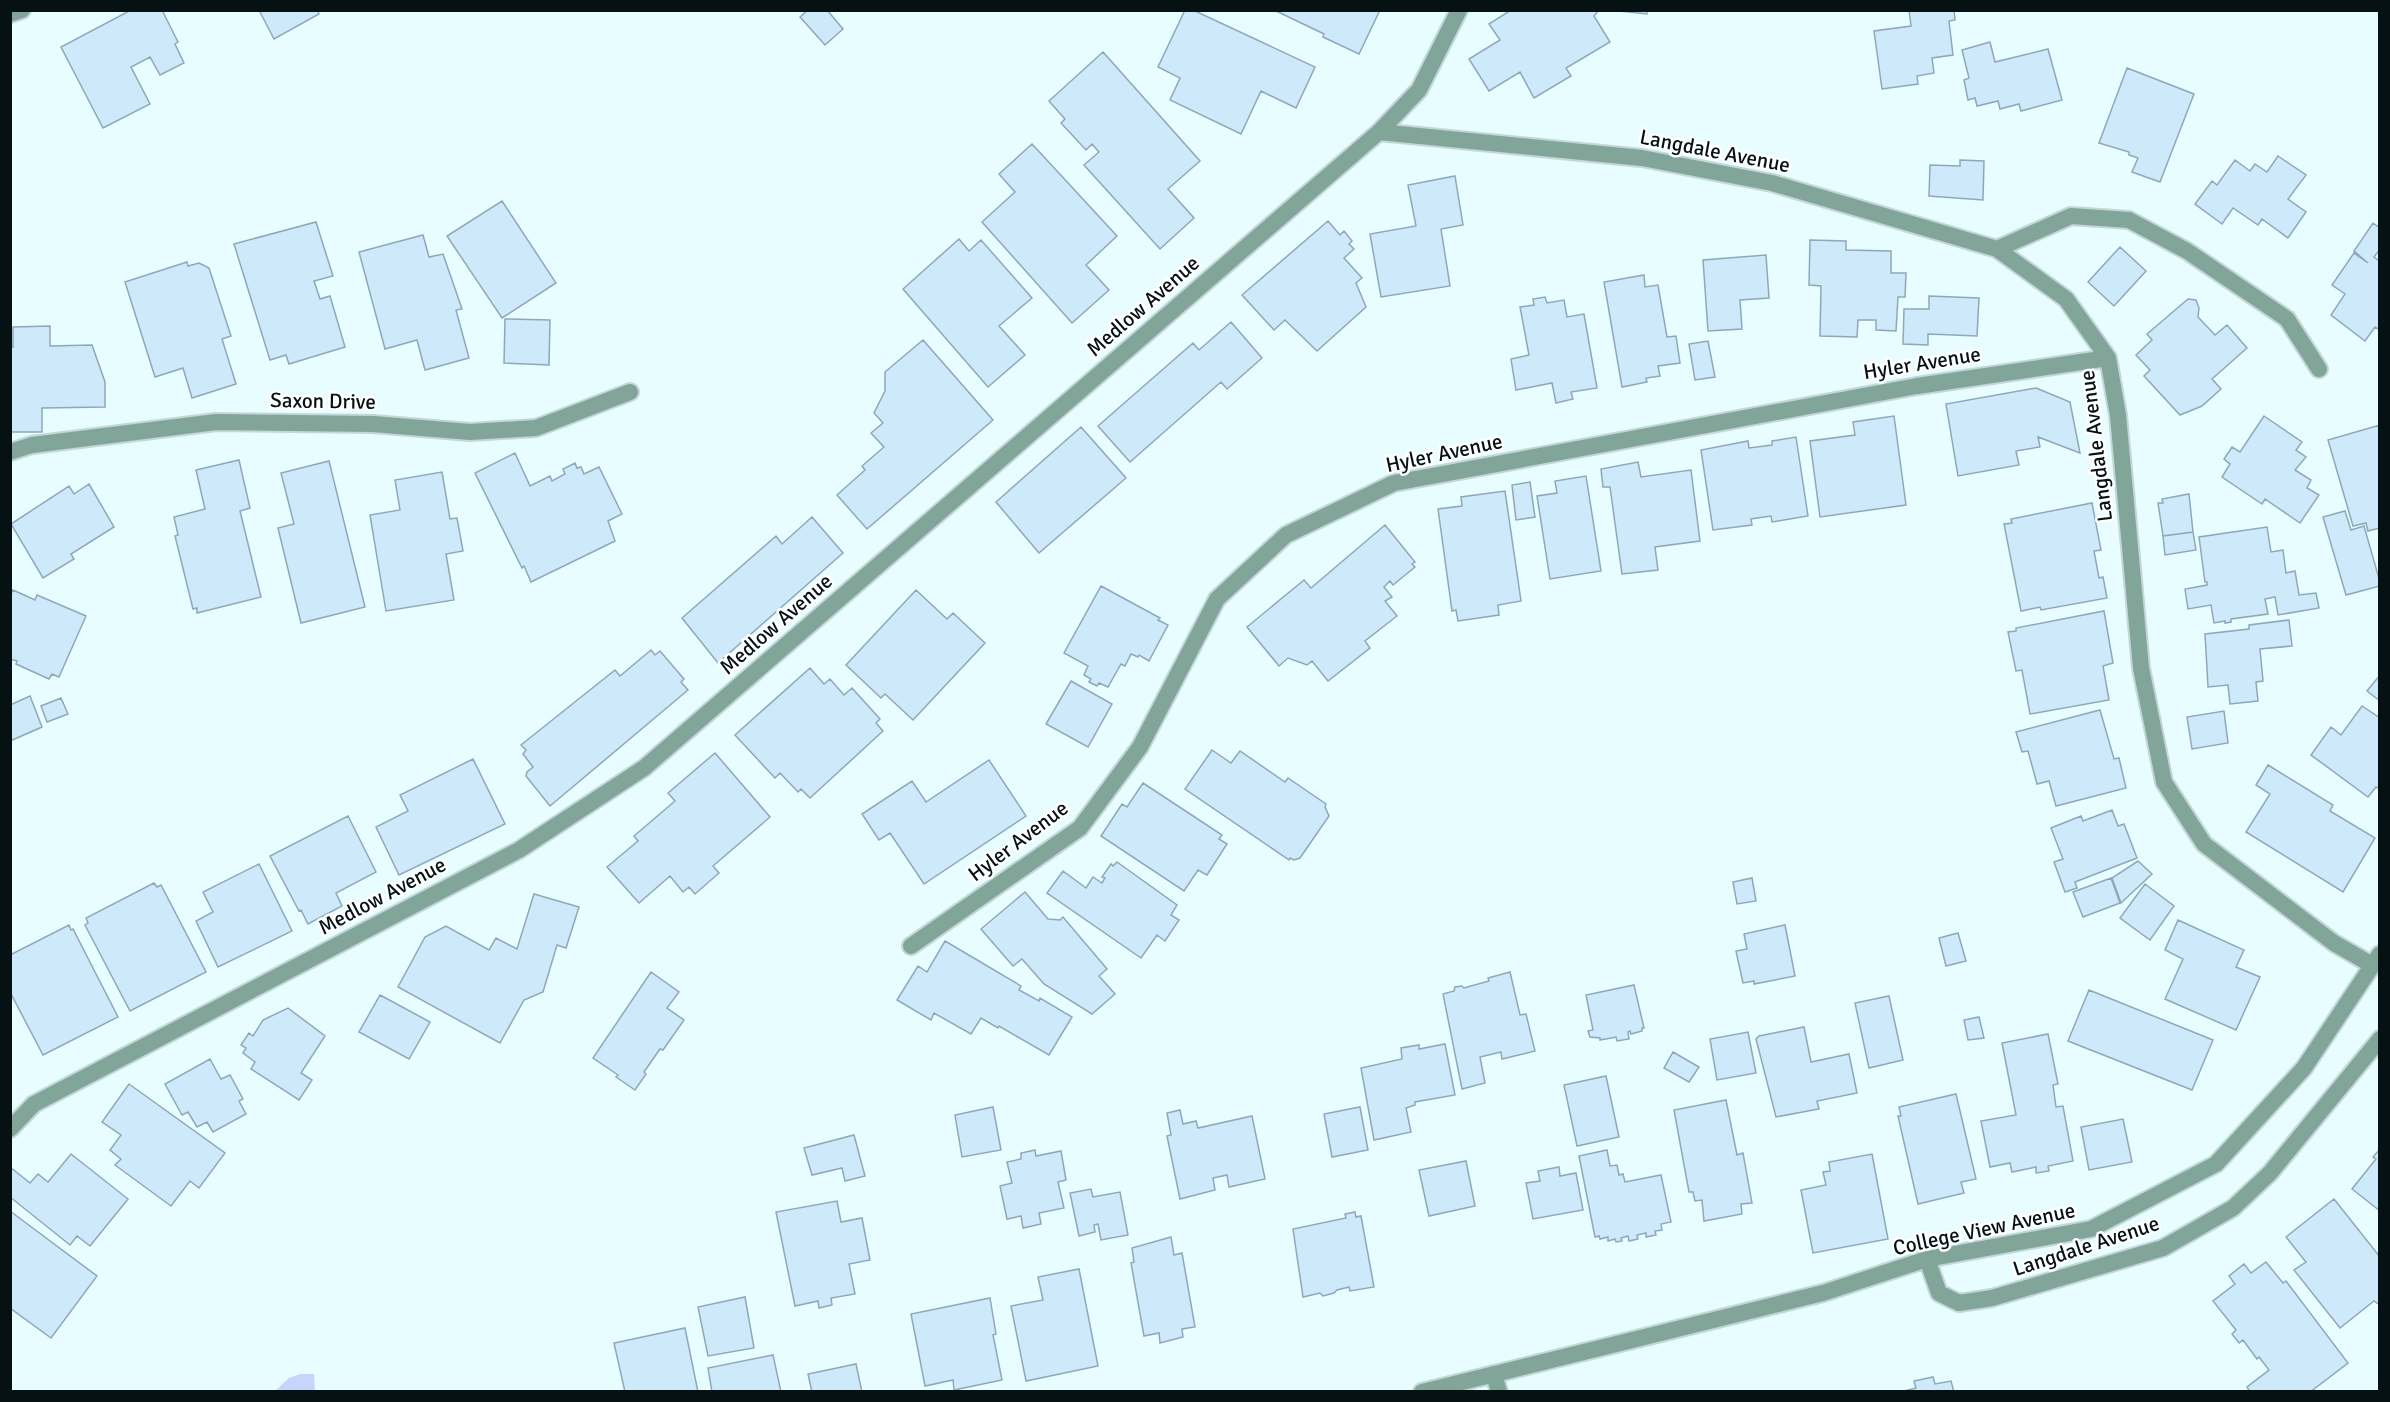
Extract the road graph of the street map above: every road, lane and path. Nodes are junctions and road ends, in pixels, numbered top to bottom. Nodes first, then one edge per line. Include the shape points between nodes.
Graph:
1 (22, 10) edge
2 (1459, 10) edge
3 (10, 14) edge
4 (1379, 132) junction
5 (1997, 249) junction
6 (2108, 358) junction
7 (2319, 369) dead end
8 (630, 392) dead end
9 (10, 452) edge
10 (911, 946) dead end
11 (2376, 960) edge
12 (2379, 1039) edge
13 (10, 1129) edge
14 (1927, 1259) junction
15 (1494, 1374) junction
16 (1422, 1392) edge
17 (1499, 1392) edge

1 - 3 street
2 - 4 street, Medlow Avenue via 1419,90
4 - 5 street, Langdale Avenue via 1642,158 1772,183
4 - 13 street, Medlow Avenue via 644,768 519,850 34,1104
5 - 6 street, Langdale Avenue via 2066,298
5 - 7 street via 2071,216 2129,220 2187,251 2287,319
6 - 10 street, Hyler Avenue via 1917,386 1394,483 1286,535 1217,599 1140,747 1080,828
6 - 11 street, Langdale Avenue via 2118,415 2141,668 2164,782 2204,844 2334,943
8 - 9 street, Saxon Drive via 536,428 470,432 373,424 216,422 32,445
11 - 14 street, College View Avenue via 2304,1068 2216,1164 2091,1229
12 - 14 street, Langdale Avenue via 2270,1173 2233,1208 2163,1248 1992,1298 1959,1303 1940,1293
14 - 15 street, College View Avenue via 1823,1293
15 - 16 street, College View Avenue
15 - 17 street

